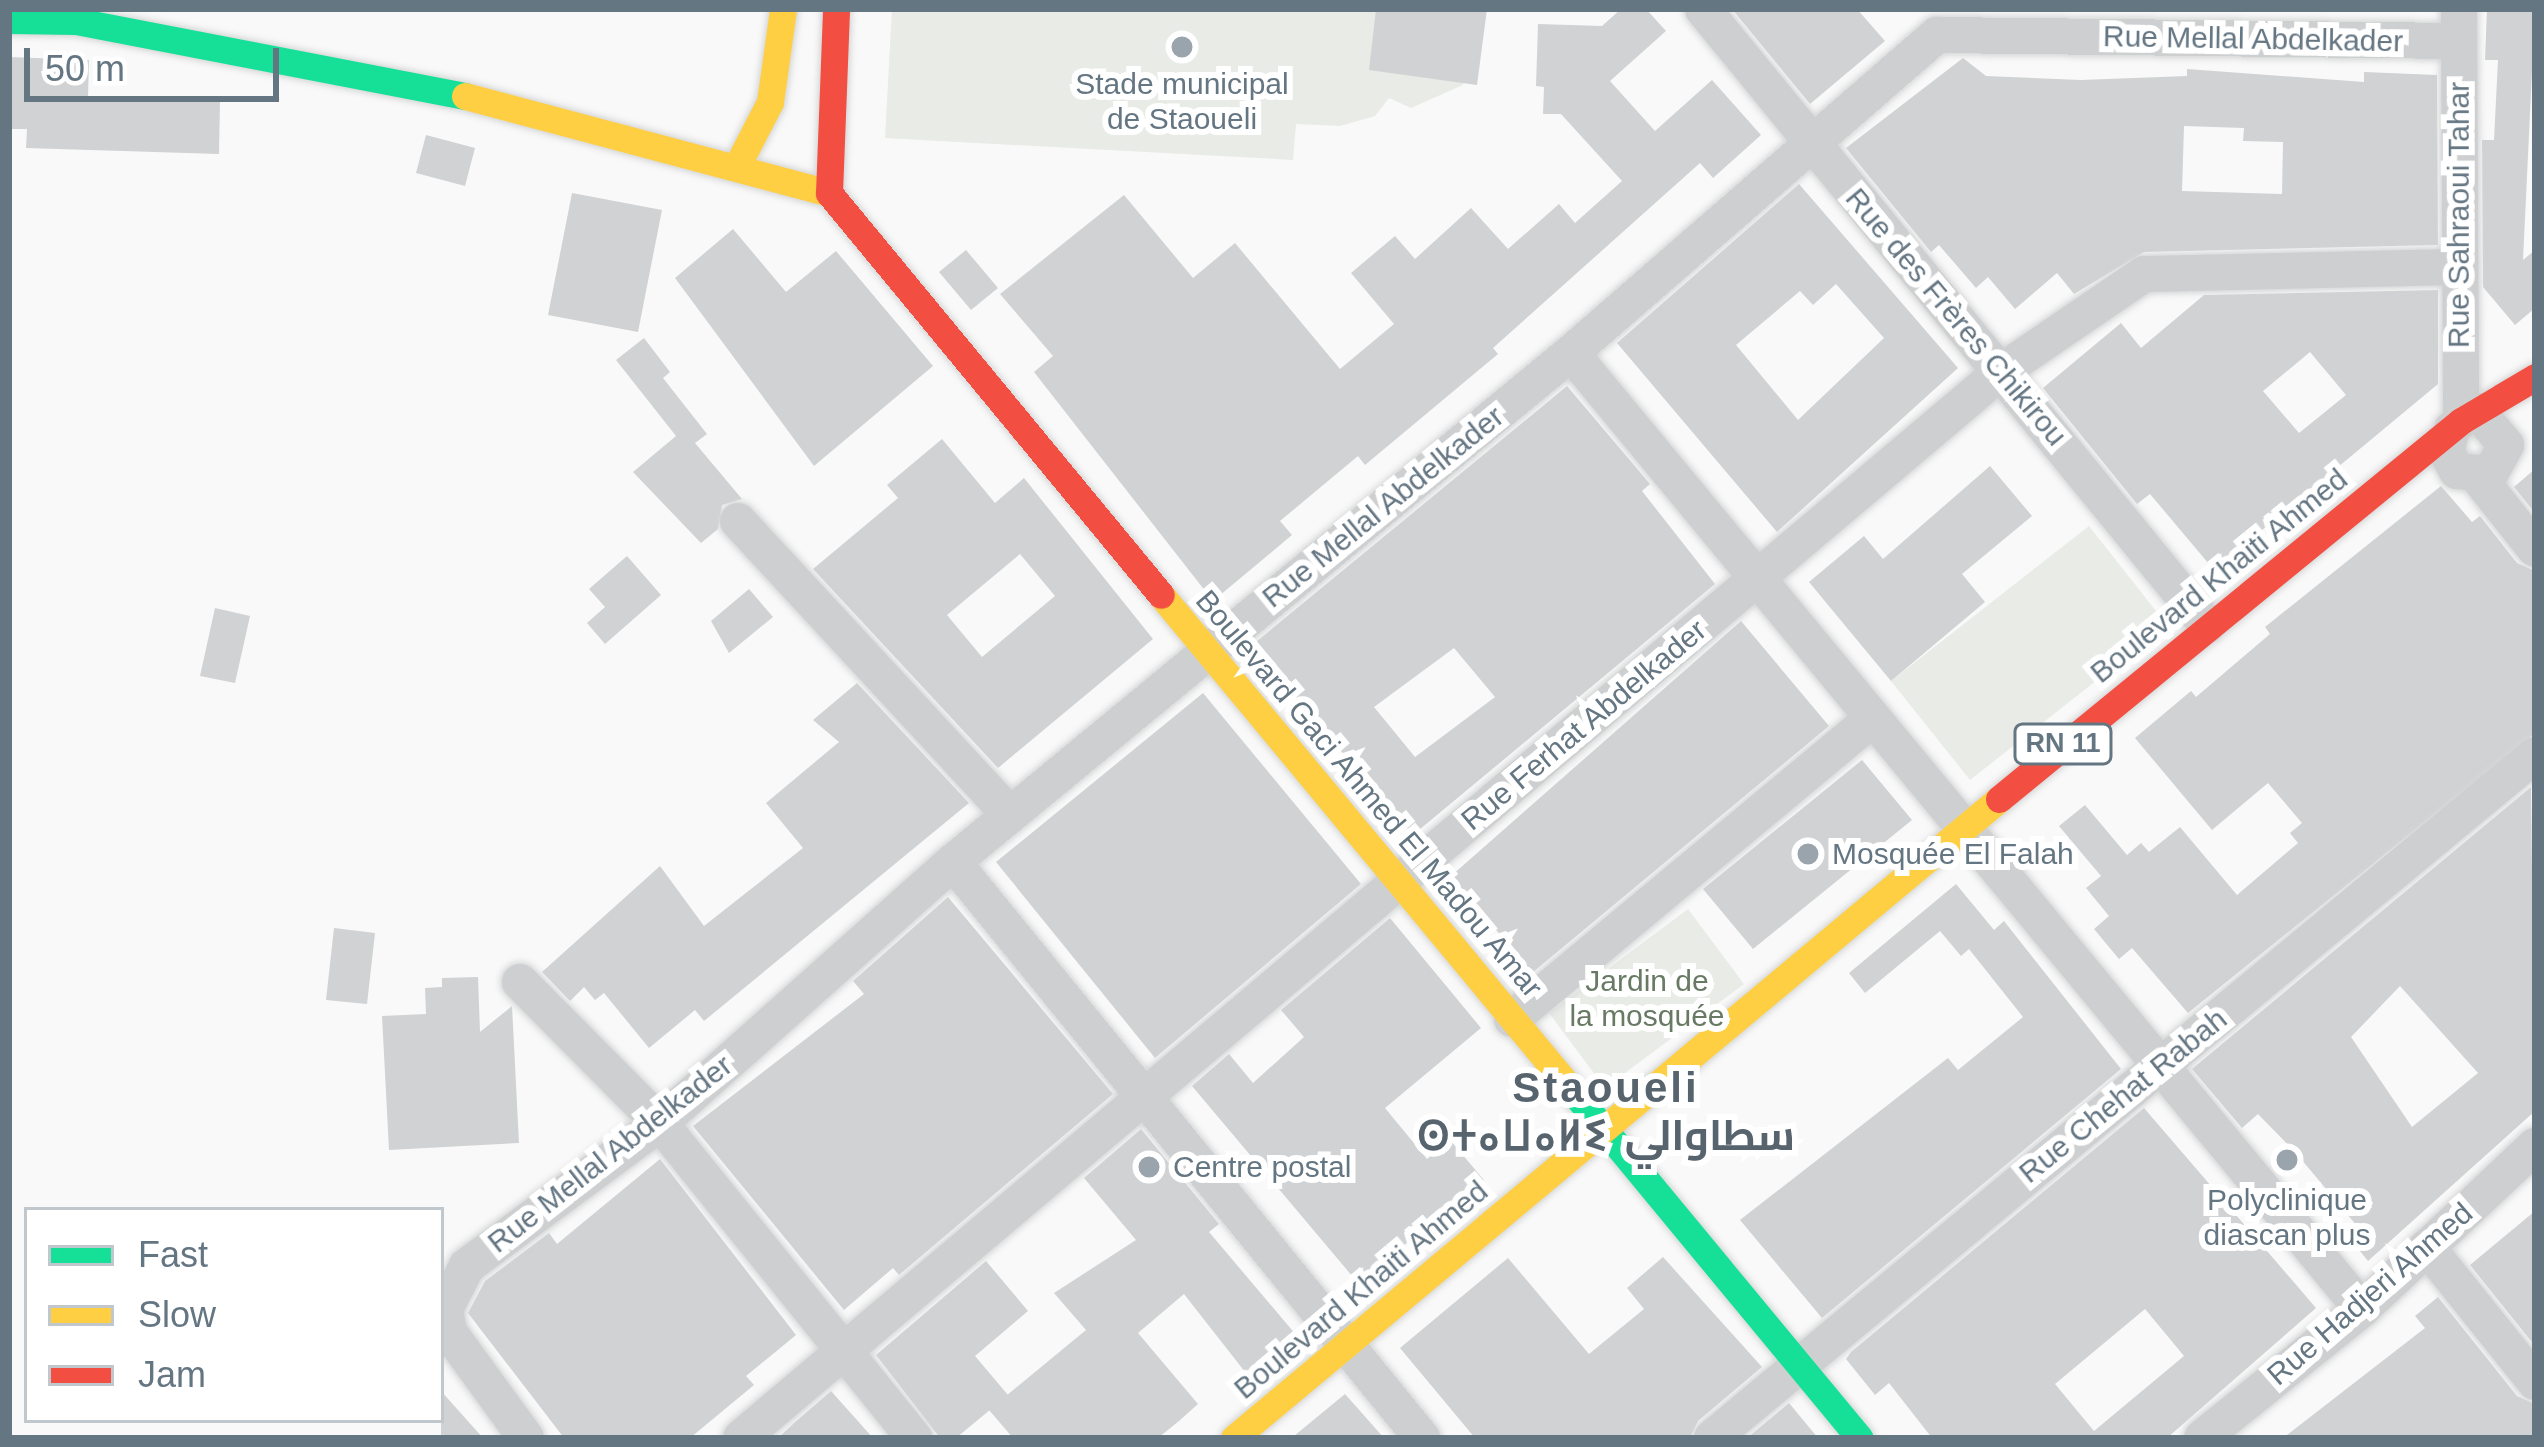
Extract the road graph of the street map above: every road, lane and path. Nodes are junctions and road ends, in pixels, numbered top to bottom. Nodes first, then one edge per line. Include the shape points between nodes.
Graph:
1 (783, 9) edge
2 (836, 9) edge
3 (1703, 9) edge
4 (76, 15) edge
5 (9, 20) edge
6 (2458, 25) edge
7 (1811, 142) junction
8 (737, 166) junction
9 (829, 193) junction
10 (2457, 267) junction
11 (1571, 353) junction
12 (2002, 370) junction
13 (2535, 376) edge
14 (2464, 420) junction
15 (2479, 478) junction
16 (739, 521) dead end
17 (2535, 550) edge
18 (1759, 578) junction
19 (2207, 625) junction
20 (1207, 650) junction
21 (1873, 718) junction
22 (2535, 754) edge
23 (1010, 814) junction
24 (1963, 826) junction
25 (953, 862) junction
26 (1402, 878) junction
27 (520, 982) dead end
28 (1512, 1019) junction
29 (2161, 1066) junction
30 (1151, 1098) junction
31 (660, 1123) junction
32 (1604, 1130) junction
33 (2530, 1161) edge
34 (2427, 1247) junction
35 (2362, 1309) junction
36 (1344, 1349) junction
37 (847, 1351) junction
38 (1798, 1364) junction
39 (2535, 1382) edge
40 (526, 1438) edge
41 (741, 1438) edge
42 (914, 1438) edge
43 (1234, 1438) edge
44 (1422, 1438) edge
45 (1712, 1438) edge
46 (1859, 1438) edge
47 (2202, 1438) edge

1 - 8 main road via 770,102
2 - 9 main road
3 - 7 street, Rue des Frères Chikirou
4 - 5 main road
4 - 8 main road via 519,106
6 - 7 street, Rue Mellal Abdelkader via 1937,35
6 - 10 street, Rue Sahraoui Tahar
7 - 11 street, Rue Mellal Abdelkader
7 - 12 street, Rue des Frères Chikirou
8 - 9 main road
9 - 20 main road, Boulevard Gaci Ahmed El Madou Amar
10 - 12 street, Rue Ferhat Abdelkader via 2144,274
10 - 14 street, Rue Sahraoui Tahar
11 - 18 street
11 - 20 street, Rue Mellal Abdelkader
12 - 18 street, Rue Ferhat Abdelkader
12 - 19 street, Rue des Frères Chikirou
13 - 14 main road, Boulevard Khaiti Ahmed / RN 11
14 - 15 street via 2450,462
14 - 15 street via 2506,445 2499,467
14 - 19 main road, Boulevard Khaiti Ahmed / RN 11
15 - 17 street
16 - 23 street
18 - 21 street
18 - 26 street, Rue Ferhat Abdelkader
19 - 24 main road, Boulevard Khaiti Ahmed / RN 11
20 - 23 street, Rue Mellal Abdelkader
20 - 26 main road, Boulevard Gaci Ahmed El Madou Amar
21 - 24 street
21 - 28 street
22 - 29 street, Rue Chehat Rabah
23 - 25 street, Rue Mellal Abdelkader
24 - 29 street
24 - 32 main road, Boulevard Khaiti Ahmed / RN 11
25 - 30 street
25 - 31 street, Rue Mellal Abdelkader
26 - 28 main road, Boulevard Gaci Ahmed El Madou Amar
26 - 30 street, Rue Ferhat Abdelkader
27 - 31 street
28 - 32 main road, Boulevard Gaci Ahmed El Madou Amar
29 - 35 street
29 - 38 street, Rue Chehat Rabah
30 - 36 street
30 - 37 street, Rue Ferhat Abdelkader
31 - 37 street
31 - 40 street, Rue Mellal Abdelkader via 467,1266 445,1310 449,1332
32 - 36 main road, Boulevard Khaiti Ahmed / RN 11
32 - 38 main road, Boulevard Gaci Ahmed El Madou Amar
33 - 34 street, Rue Hadjeri Ahmed
34 - 35 street, Rue Hadjeri Ahmed
34 - 39 street
35 - 47 street, Rue Hadjeri Ahmed
36 - 43 main road, Boulevard Khaiti Ahmed / RN 11
36 - 44 street
37 - 41 street, Rue Ferhat Abdelkader
37 - 42 street
38 - 45 street, Rue Chehat Rabah
38 - 46 main road, Boulevard Gaci Ahmed El Madou Amar

